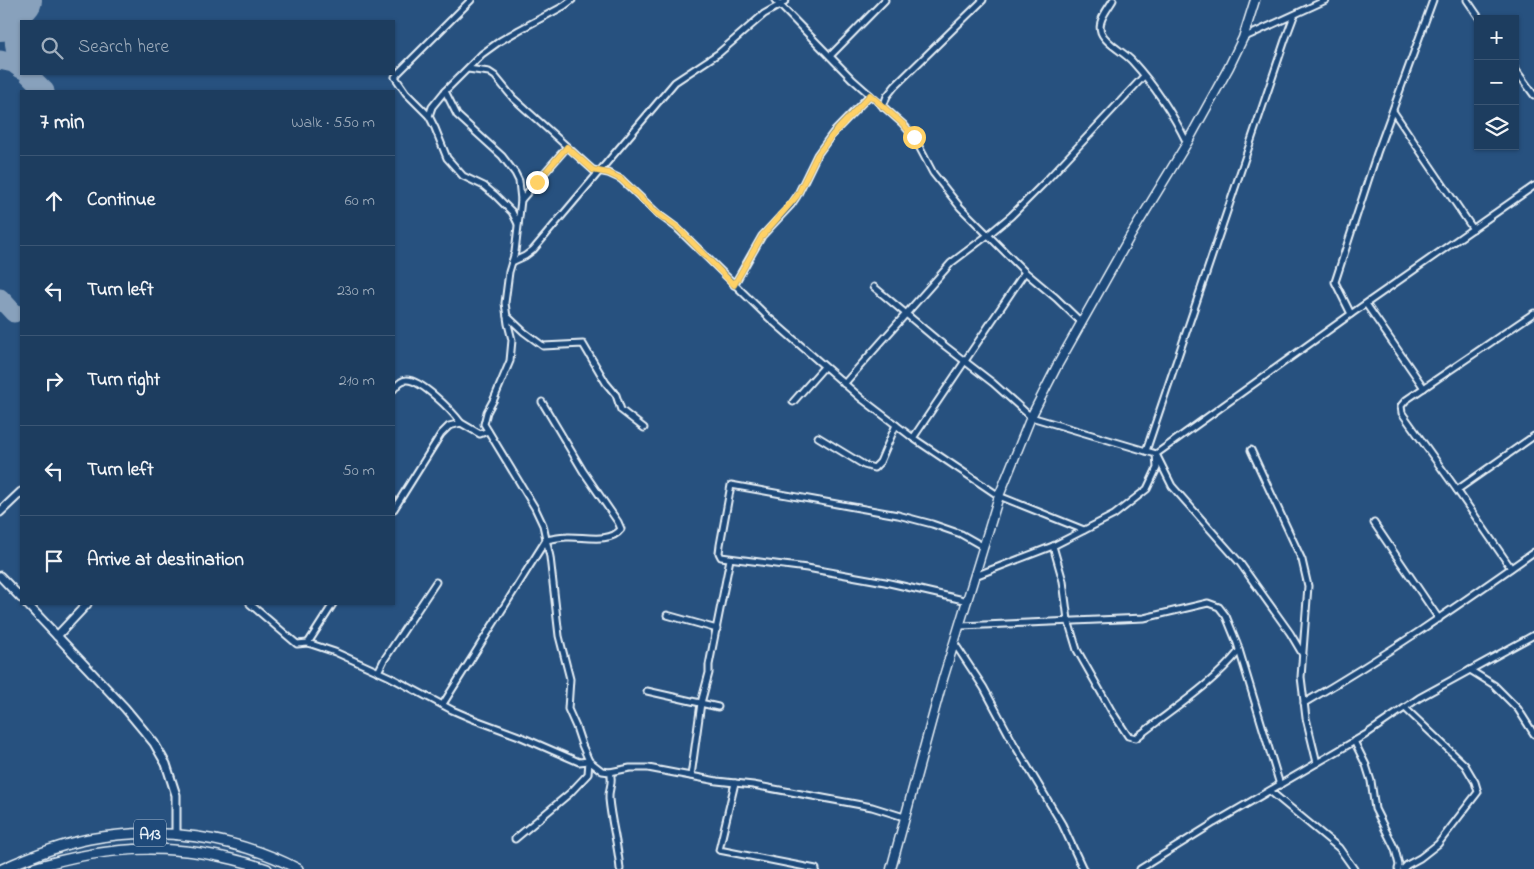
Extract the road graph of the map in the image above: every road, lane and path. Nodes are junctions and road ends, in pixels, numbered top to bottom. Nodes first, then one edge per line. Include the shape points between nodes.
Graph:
1 (471, 0) edge
2 (572, 0) edge
3 (775, 0) edge
4 (786, 0) edge
5 (885, 0) edge
6 (983, 0) edge
7 (1113, 0) edge
8 (1255, 0) edge
9 (1326, 0) edge
10 (1433, 0) edge
11 (1467, 0) edge
12 (780, 5) junction
13 (1477, 15) edge
14 (1294, 16) junction
15 (1243, 38) junction
16 (830, 56) junction
17 (468, 69) junction
18 (1519, 74) edge
19 (1144, 76) junction
20 (445, 91) junction
21 (870, 95) junction
22 (1534, 95) edge
23 (883, 107) junction
24 (1393, 111) junction
25 (429, 116) junction
26 (1187, 142) junction
27 (567, 147) junction
28 (598, 172) junction
29 (1534, 186) edge
30 (521, 200) junction
31 (518, 224) junction
32 (1473, 229) junction
33 (988, 235) junction
34 (512, 262) junction
35 (1025, 272) junction
36 (734, 285) junction
37 (874, 287) dead end
38 (1366, 304) junction
39 (1534, 313) edge
40 (1351, 314) junction
41 (506, 315) junction
42 (907, 315) junction
43 (1082, 323) junction
44 (965, 361) junction
45 (824, 366) junction
46 (844, 384) junction
47 (395, 388) edge
48 (1424, 388) junction
49 (542, 402) dead end
50 (793, 402) dead end
51 (1031, 417) junction
52 (461, 423) junction
53 (896, 425) junction
54 (644, 428) dead end
55 (488, 431) junction
56 (1534, 436) edge
57 (818, 437) dead end
58 (913, 438) junction
59 (1252, 450) dead end
60 (1146, 451) junction
61 (1156, 454) junction
62 (1458, 490) junction
63 (20, 493) edge
64 (999, 496) junction
65 (395, 507) edge
66 (0, 512) edge
67 (1374, 523) dead end
68 (1084, 530) junction
69 (546, 540) junction
70 (1053, 546) junction
71 (984, 547) junction
72 (1534, 552) edge
73 (730, 559) junction
74 (1511, 568) junction
75 (0, 576) edge
76 (975, 576) junction
77 (436, 582) dead end
78 (20, 597) edge
79 (968, 601) junction
80 (28, 605) edge
81 (86, 605) edge
82 (251, 605) edge
83 (332, 605) edge
84 (667, 615) dead end
85 (1439, 618) junction
86 (1068, 620) junction
87 (961, 626) junction
88 (717, 629) junction
89 (1534, 635) edge
90 (57, 636) junction
91 (308, 643) junction
92 (954, 644) junction
93 (1239, 650) junction
94 (1303, 655) junction
95 (1470, 670) junction
96 (378, 672) junction
97 (646, 691) dead end
98 (1304, 703) junction
99 (442, 704) junction
100 (701, 704) junction
101 (718, 707) dead end
102 (1405, 708) junction
103 (1534, 734) edge
104 (1354, 741) junction
105 (590, 761) junction
106 (1317, 763) junction
107 (610, 772) junction
108 (691, 776) junction
109 (735, 783) junction
110 (1280, 785) junction
111 (1270, 791) junction
112 (904, 817) junction
113 (176, 835) junction
114 (514, 839) dead end
115 (2, 869) edge
116 (30, 869) edge
117 (267, 869) edge
118 (298, 869) edge
119 (620, 869) edge
120 (816, 869) edge
121 (891, 869) edge
122 (1083, 869) edge
123 (1140, 869) edge
124 (1354, 869) edge
125 (1398, 869) edge
126 (1403, 869) edge

1 - 25 street via 395,77
2 - 17 street via 500,40
3 - 12 street
4 - 12 street
5 - 16 street
6 - 23 street via 895,86
7 - 19 street via 1100,26 1102,34
8 - 15 main road
9 - 14 street
10 - 24 street
11 - 13 street
12 - 16 street
12 - 28 street via 676,82
14 - 15 street
14 - 60 street
15 - 26 main road
16 - 21 street
17 - 20 street
17 - 27 street via 495,76 513,98
18 - 22 street
19 - 26 street via 1177,122
19 - 33 street via 1044,183
20 - 25 street
20 - 30 street via 457,115 502,156 515,173
21 - 23 street
21 - 36 street via 817,155 797,196 762,236
23 - 33 street via 914,137 933,173
24 - 32 street
24 - 40 street via 1335,282
25 - 31 street via 446,158 463,176 496,196 512,212
26 - 43 main road
27 - 28 street
27 - 30 street
28 - 34 street via 533,250
28 - 36 street via 621,179 678,228
29 - 32 street
30 - 31 street
31 - 34 street
32 - 38 street
33 - 35 street
33 - 42 street via 951,263
34 - 41 street
35 - 43 street
35 - 44 street
36 - 45 street
37 - 42 street
38 - 40 street
38 - 48 street
39 - 48 street
40 - 61 street
41 - 54 street via 543,346 582,344 616,395 621,410
41 - 55 street via 512,340 510,361 484,419
42 - 44 street
42 - 46 street
43 - 51 main road
44 - 51 street
44 - 58 street
45 - 46 street
45 - 50 street
46 - 53 street
47 - 52 street via 403,380 408,380 427,390 452,410
48 - 62 street via 1406,400 1401,406 1402,413
49 - 69 street via 621,529 617,535 607,537
51 - 60 street
51 - 64 main road
52 - 55 street via 480,434
52 - 65 street via 449,426 441,434
53 - 57 street via 880,462 874,468
53 - 58 street
55 - 69 street via 535,508
56 - 62 street
58 - 64 street
59 - 94 street via 1302,560 1308,586
60 - 61 street
61 - 68 street via 1157,468 1147,489 1114,515
61 - 94 street via 1172,486 1240,563
62 - 74 street
63 - 66 street
64 - 68 street
64 - 71 main road
67 - 85 street
68 - 70 street
69 - 99 street
69 - 105 street via 559,636 570,679 568,709
70 - 76 street
70 - 86 street via 1063,581
71 - 73 street via 960,534 915,520 731,484 719,553 721,557
71 - 76 main road
72 - 74 street
73 - 79 street via 807,568
73 - 88 street
74 - 85 street
75 - 78 street
76 - 79 main road
77 - 96 street
79 - 87 main road
80 - 90 street
81 - 90 street
82 - 91 street via 297,644
83 - 91 street
84 - 88 street
85 - 98 street
86 - 87 street
86 - 93 street via 1144,618 1208,603 1219,607 1226,616
86 - 93 street via 1077,650 1111,710 1128,736 1136,738 1227,666
87 - 92 main road
88 - 100 street
89 - 95 street
90 - 113 street via 154,743 166,764 176,795
91 - 96 street
92 - 112 main road
92 - 122 street via 984,688 1062,824
93 - 110 street
94 - 98 street
95 - 102 street
95 - 103 street via 1494,685 1518,709
96 - 99 street
97 - 100 street
98 - 106 street
99 - 105 street via 578,762
100 - 101 street
100 - 108 street
102 - 104 street
102 - 126 street via 1465,765 1478,792 1438,844
104 - 106 street
104 - 125 street via 1372,781 1375,809 1395,849
105 - 107 street via 602,772
105 - 114 street via 588,774 570,793
106 - 110 street
107 - 108 street via 648,768
107 - 119 street via 613,779 608,795 610,817
108 - 109 street
109 - 112 street via 872,807
109 - 120 street via 719,850
110 - 111 street
111 - 123 street
111 - 124 street via 1339,848
112 - 121 main road
113 - 115 highway, A13 via 119,834 87,839
113 - 118 highway, A13 via 243,846
116 - 117 highway, A13 via 90,853 163,849 222,856

